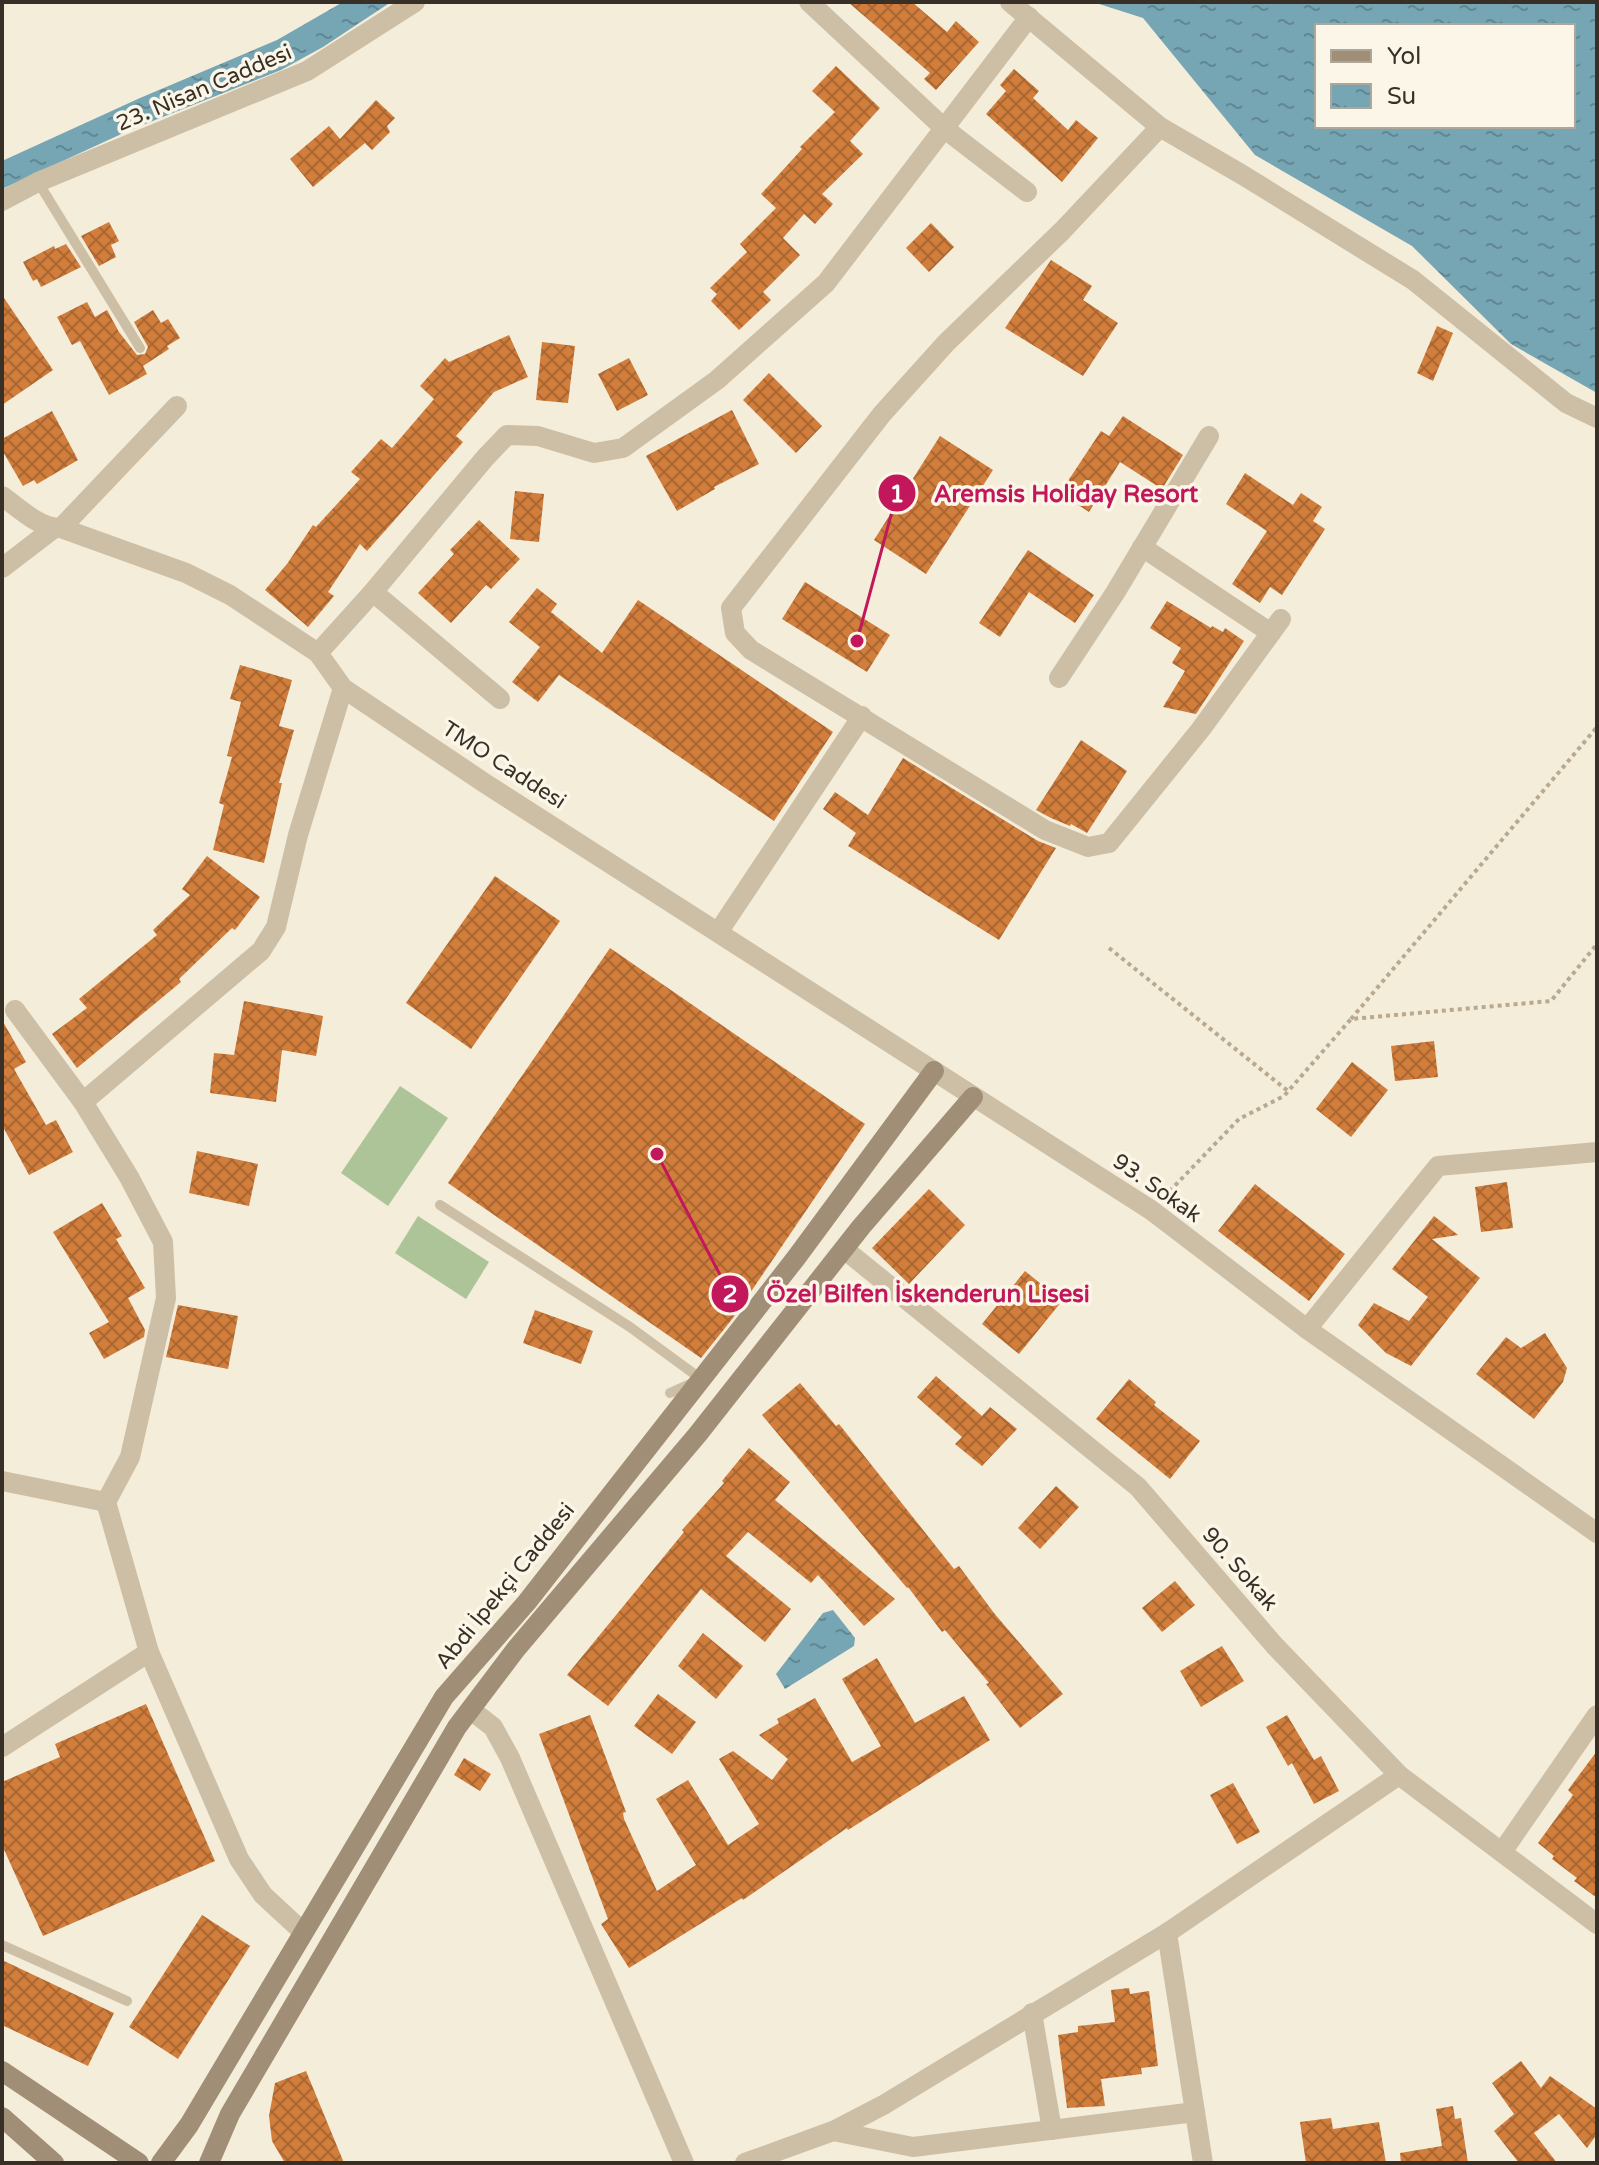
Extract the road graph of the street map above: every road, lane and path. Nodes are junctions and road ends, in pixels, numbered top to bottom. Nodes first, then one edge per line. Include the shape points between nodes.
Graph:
1 (415, 2) edge
2 (809, 2) edge
3 (1010, 2) edge
4 (1029, 17) junction
5 (1160, 127) junction
6 (945, 129) junction
7 (38, 182) junction
8 (1027, 192) dead end
9 (2, 201) edge
10 (140, 348) dead end
11 (177, 406) dead end
12 (1597, 418) edge
13 (1209, 436) dead end
14 (2, 496) edge
15 (57, 528) junction
16 (1142, 547) junction
17 (2, 568) edge
18 (373, 592) junction
19 (318, 653) junction
20 (1059, 678) dead end
21 (343, 688) junction
22 (500, 699) dead end
23 (862, 716) junction
24 (1597, 727) edge
25 (719, 931) junction
26 (1597, 944) edge
27 (1109, 948) dead end
28 (15, 1010) dead end
29 (1351, 1019) junction
30 (934, 1071) junction
31 (1288, 1091) junction
32 (973, 1097) junction
33 (83, 1102) junction
34 (1597, 1152) edge
35 (440, 1205) dead end
36 (1151, 1210) junction
37 (844, 1249) junction
38 (1307, 1329) junction
39 (701, 1379) junction
40 (670, 1393) dead end
41 (2, 1481) edge
42 (106, 1502) junction
43 (1597, 1533) edge
44 (149, 1652) junction
45 (471, 1710) junction
46 (1597, 1715) edge
47 (2, 1747) edge
48 (1399, 1775) junction
49 (1502, 1852) junction
50 (1597, 1924) edge
51 (303, 1932) junction
52 (1167, 1933) junction
53 (2, 1945) edge
54 (127, 2001) dead end
55 (1032, 2013) junction
56 (2, 2071) edge
57 (1195, 2112) junction
58 (2, 2117) edge
59 (1052, 2130) junction
60 (833, 2131) junction
61 (54, 2163) edge
62 (139, 2163) edge
63 (161, 2163) edge
64 (209, 2163) edge
65 (684, 2163) edge
66 (745, 2163) edge
67 (1203, 2163) edge

1 - 7 street, 23. Nisan Caddesi via 307,71
2 - 6 street
3 - 4 street
4 - 5 street
4 - 6 street
5 - 12 street via 1413,280 1566,403
5 - 23 street via 914,378 731,608 735,633 751,650
6 - 8 street
6 - 18 street via 826,283 717,380 623,448 594,453 538,436 507,435
7 - 9 street, 23. Nisan Caddesi
7 - 10 lane
11 - 15 street
13 - 16 street
14 - 15 street, TMO Caddesi
15 - 17 street
15 - 19 street, TMO Caddesi via 186,573
16 - 20 street
16 - 23 street via 1276,626 1109,843 1088,847 1045,830
18 - 19 street
18 - 22 street
19 - 21 street, TMO Caddesi
21 - 25 street, TMO Caddesi
21 - 33 street via 276,927 261,951
23 - 25 street
24 - 29 path
25 - 30 street, TMO Caddesi
26 - 29 path via 1551,1001
27 - 31 path
28 - 33 street
29 - 31 path
30 - 32 street, TMO Caddesi
30 - 39 street, Abdi İpekçi Caddesi
31 - 36 path via 1239,1119
32 - 36 street, 93. Sokak
32 - 37 street
33 - 42 street via 163,1242 165,1270 166,1298 130,1457
34 - 38 street via 1438,1166
35 - 39 lane
36 - 38 street, 93. Sokak
37 - 45 street
37 - 48 street, 90. Sokak via 1138,1487 1275,1646
38 - 43 street, 93. Sokak
39 - 40 lane
39 - 51 street, Abdi İpekçi Caddesi via 527,1602 444,1697
41 - 42 street
42 - 44 street
44 - 47 street
44 - 51 street via 239,1859 263,1895
45 - 64 street via 230,2114
45 - 65 street via 493,1727 510,1758
46 - 49 street
48 - 49 street, 90. Sokak
48 - 52 street
49 - 50 street, 90. Sokak
51 - 63 street, Abdi İpekçi Caddesi
52 - 55 street
52 - 57 street
53 - 54 lane
55 - 59 street
55 - 60 street
56 - 62 street
57 - 59 street
57 - 67 street
58 - 61 street
59 - 60 street via 913,2147
60 - 66 street

